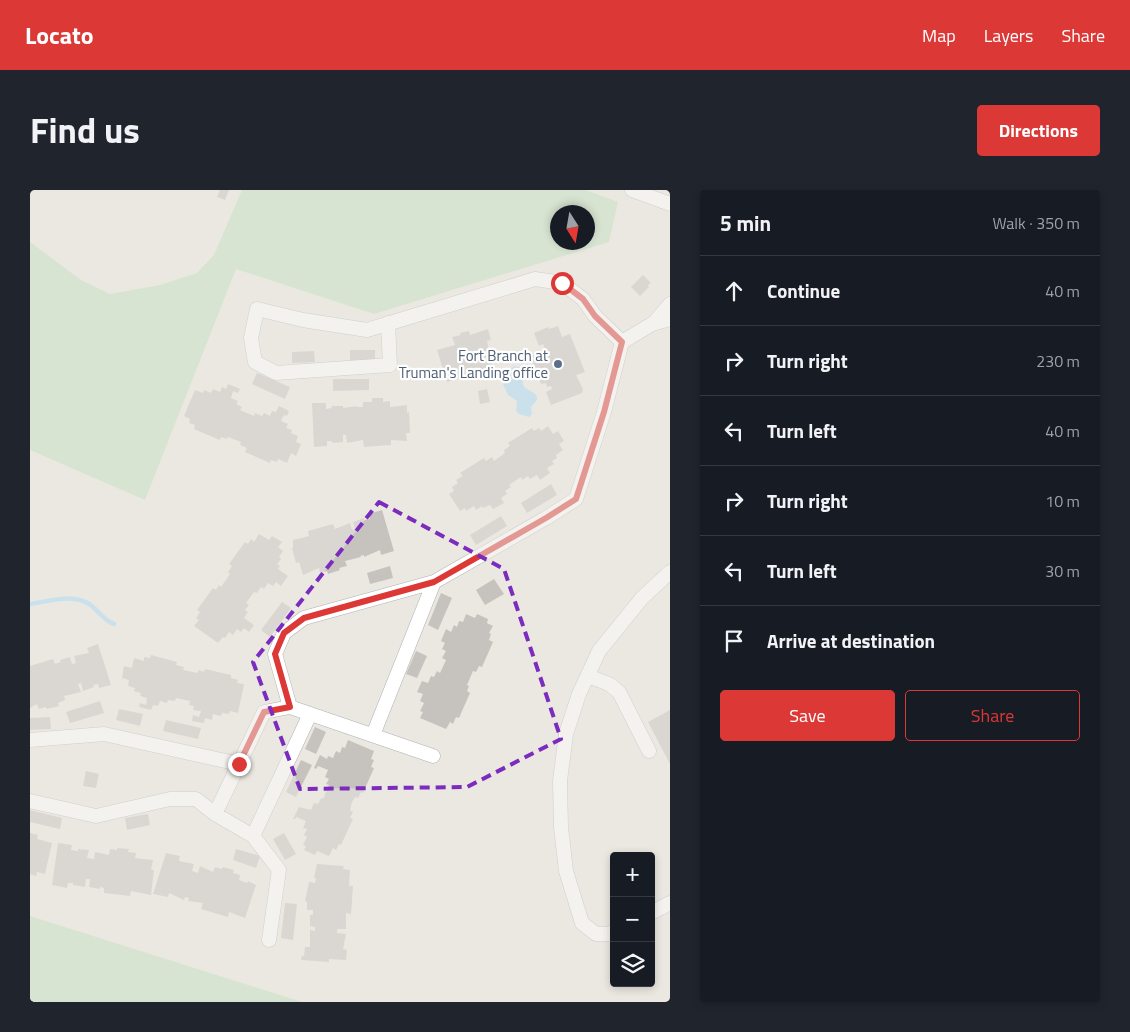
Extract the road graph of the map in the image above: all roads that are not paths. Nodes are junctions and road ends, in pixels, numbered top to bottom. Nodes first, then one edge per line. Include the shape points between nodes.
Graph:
1 (636, 192) edge
2 (670, 204) edge
3 (670, 304) edge
4 (670, 319) edge
5 (388, 323) junction
6 (652, 324) junction
7 (622, 342) junction
8 (670, 572) edge
9 (434, 582) junction
10 (588, 676) junction
11 (290, 707) junction
12 (310, 714) junction
13 (373, 734) junction
14 (30, 740) edge
15 (649, 751) dead end
16 (433, 756) dead end
17 (239, 764) junction
18 (30, 801) edge
19 (215, 814) junction
20 (253, 836) junction
21 (670, 903) edge
22 (655, 911) edge
23 (610, 933) edge
24 (269, 940) dead end

1 - 2 street
3 - 6 street
4 - 6 street
5 - 5 street via 367,330 257,309 251,338 255,362 276,373 390,365
5 - 7 street via 535,279 562,283 583,299 595,316
6 - 7 street
7 - 9 street via 576,499
8 - 10 street via 642,598 599,651
9 - 11 street via 304,618 284,633 275,654
9 - 13 street
10 - 15 street via 609,684 619,692
10 - 23 street via 566,734 560,781 561,827 566,871 582,923 596,934
11 - 12 street
11 - 17 street via 264,712
12 - 13 street
12 - 20 street
13 - 16 street
14 - 17 street via 104,734
17 - 19 street
18 - 19 street via 96,816 170,799 196,799
19 - 20 street
20 - 24 street via 279,870
21 - 22 street

